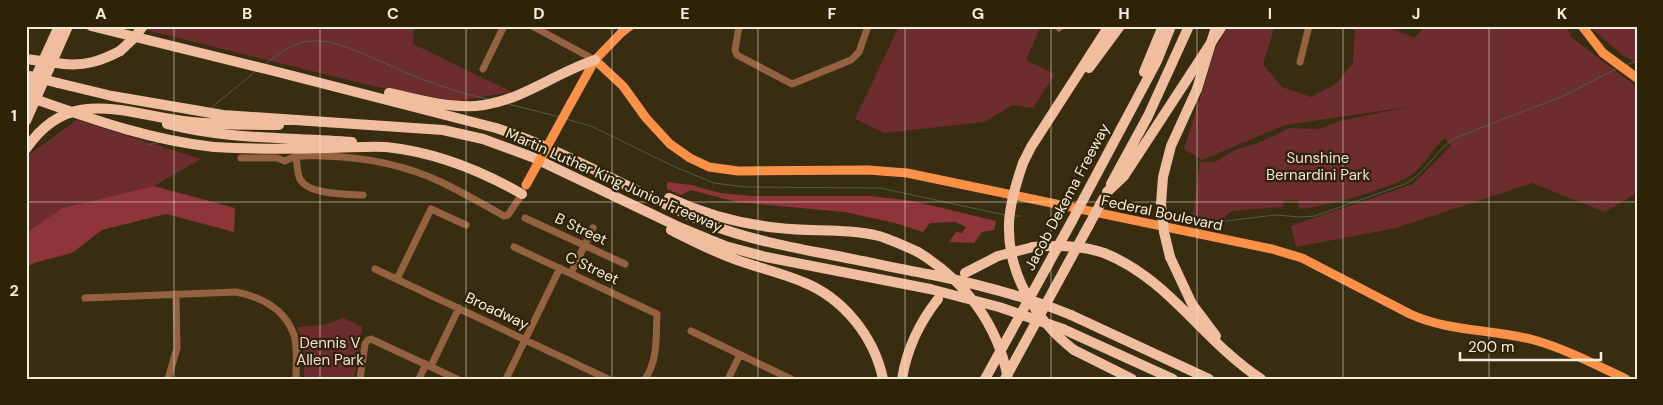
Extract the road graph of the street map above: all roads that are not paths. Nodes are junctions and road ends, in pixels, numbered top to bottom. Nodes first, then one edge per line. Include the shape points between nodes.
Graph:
1 (59, 26) edge
2 (68, 26) edge
3 (91, 26) edge
4 (143, 26) edge
5 (504, 26) edge
6 (532, 26) edge
7 (630, 26) edge
8 (739, 26) edge
9 (868, 26) edge
10 (1109, 26) edge
11 (1120, 26) edge
12 (1163, 26) edge
13 (1171, 26) edge
14 (1189, 26) edge
15 (1309, 26) edge
16 (1582, 26) edge
17 (1218, 28) edge
18 (26, 58) edge
19 (595, 60) junction
20 (1300, 62) dead end
21 (483, 69) dead end
22 (26, 75) edge
23 (302, 78) junction
24 (1637, 78) edge
25 (26, 97) edge
26 (26, 121) edge
27 (340, 123) junction
28 (178, 124) junction
29 (1040, 134) junction
30 (1115, 139) junction
31 (384, 147) junction
32 (26, 149) edge
33 (296, 156) junction
34 (241, 158) dead end
35 (556, 168) junction
36 (632, 187) junction
37 (524, 189) junction
38 (363, 195) dead end
39 (1105, 196) junction
40 (526, 218) dead end
41 (466, 225) dead end
42 (593, 228) dead end
43 (584, 246) junction
44 (514, 247) dead end
45 (625, 264) dead end
46 (560, 268) junction
47 (375, 269) dead end
48 (571, 273) junction
49 (965, 273) dead end
50 (397, 279) junction
51 (176, 294) junction
52 (85, 298) dead end
53 (938, 299) dead end
54 (459, 308) junction
55 (691, 331) dead end
56 (525, 340) junction
57 (740, 355) junction
58 (428, 365) junction
59 (991, 366) junction
60 (591, 371) junction
61 (168, 379) edge
62 (296, 379) edge
63 (360, 379) edge
64 (419, 379) edge
65 (457, 379) edge
66 (506, 379) edge
67 (587, 379) edge
68 (608, 379) edge
69 (644, 379) edge
70 (728, 379) edge
71 (791, 379) edge
72 (883, 379) edge
73 (902, 379) edge
74 (978, 379) edge
75 (985, 379) edge
76 (1007, 379) edge
77 (1132, 379) edge
78 (1173, 379) edge
79 (1209, 379) edge
80 (1262, 379) edge
81 (1626, 379) edge

1 - 25 highway
2 - 26 highway
3 - 23 highway, Martin Luther King Junior Freeway
4 - 18 highway, bridge via 120,51 101,61 64,64
5 - 21 street
6 - 19 street
7 - 19 main road
8 - 9 street via 737,55 792,84 852,60 859,52
10 - 29 highway
11 - 29 highway
12 - 30 highway
13 - 30 highway, Jacob Dekema Freeway via 1157,61
14 - 39 highway via 1148,116
15 - 20 street
16 - 24 main road via 1609,58
17 - 39 highway via 1124,176
17 - 80 highway, bridge via 1171,146 1163,177 1164,232 1170,257 1192,304 1212,332
19 - 23 highway via 513,97 484,105 441,103
19 - 37 main road, bridge
19 - 81 main road, Federal Boulevard via 623,86 670,144 710,167 738,172 868,170 908,173 1272,249 1302,258 1425,320 1534,340 1564,350
22 - 27 highway, Martin Luther King Junior Freeway, bridge via 112,96 195,111
23 - 36 highway, Martin Luther King Junior Freeway via 496,128 528,139
25 - 31 highway, bridge via 147,136 214,147
27 - 28 highway
27 - 35 highway, Martin Luther King Junior Freeway via 443,130 507,147
28 - 31 highway via 201,132 360,142
28 - 32 highway via 151,120 131,112 90,107 50,122
29 - 77 highway, bridge via 1023,163 1010,212 1014,262 1022,287 1035,310 1058,337 1074,350
30 - 59 highway, Jacob Dekema Freeway, bridge
31 - 37 highway via 442,158
33 - 34 street via 285,161
33 - 37 street via 352,158 402,167 441,182 504,216 508,215
33 - 38 street via 299,178 310,188
35 - 72 highway via 623,207 696,243 736,260 805,282 822,292 858,325 875,355
35 - 78 highway, Martin Luther King Junior Freeway, bridge via 681,228 732,248 930,289 998,307 1063,329
36 - 76 highway, bridge via 724,219 781,228 878,236 918,252 950,274 975,301 1000,346
36 - 79 highway, Martin Luther King Junior Freeway, bridge via 694,217 753,238 1005,291 1071,315
39 - 76 highway, bridge
40 - 43 street, B Street
41 - 50 street via 431,209
42 - 43 street
43 - 45 street, B Street
43 - 48 street
44 - 46 street, C Street
46 - 48 street, C Street
46 - 56 street
47 - 50 street, Broadway
48 - 69 street, C Street via 657,314 654,355
49 - 80 highway, bridge via 998,256 1033,247 1074,246 1104,253 1146,276 1223,350
50 - 54 street, Broadway
51 - 52 street
51 - 61 street via 178,348
51 - 62 street via 236,292 264,300 276,308 294,335
53 - 73 highway via 911,342
54 - 56 street, Broadway
54 - 58 street
55 - 57 street
56 - 60 street, Broadway
56 - 66 street
57 - 70 street
57 - 71 street
58 - 63 street via 371,339 365,344
58 - 64 street
58 - 65 street
59 - 74 highway
59 - 75 highway, Jacob Dekema Freeway
60 - 67 street
60 - 68 street, Broadway

